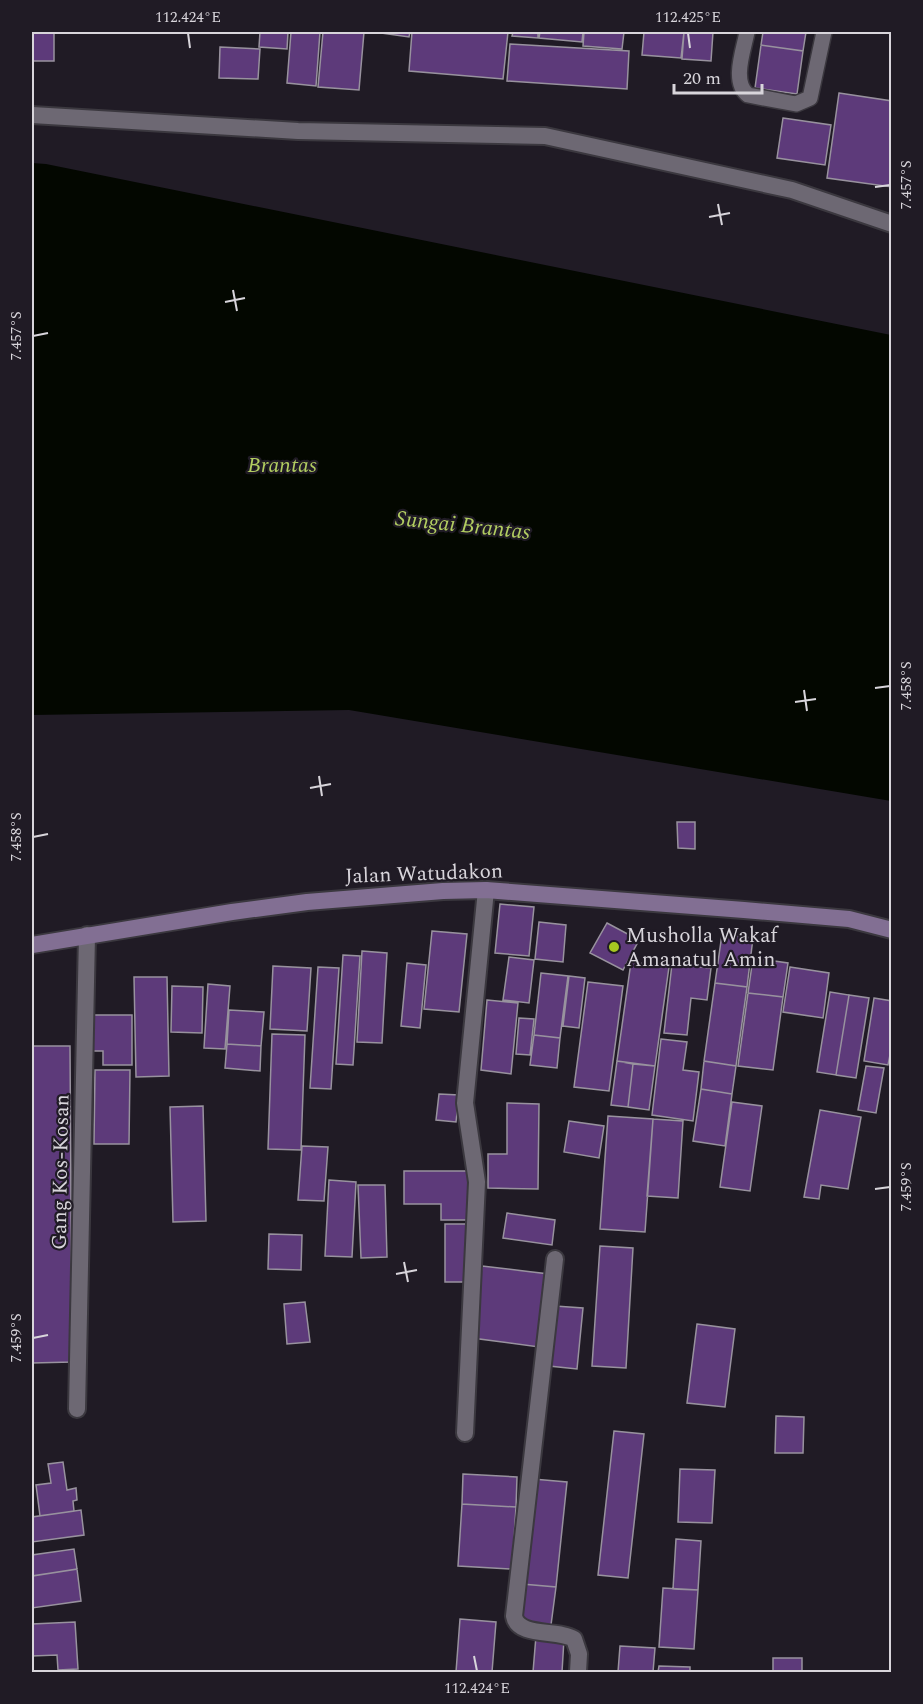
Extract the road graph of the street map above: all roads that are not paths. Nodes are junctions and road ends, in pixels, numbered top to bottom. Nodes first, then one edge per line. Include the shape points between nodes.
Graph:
1 (747, 32) edge
2 (824, 32) edge
3 (32, 115) edge
4 (891, 224) edge
5 (486, 890) junction
6 (891, 930) edge
7 (87, 935) junction
8 (32, 945) edge
9 (555, 1259) dead end
10 (77, 1409) dead end
11 (465, 1433) dead end
12 (578, 1672) edge

1 - 2 lane via 739,78 743,92 796,104 810,98
3 - 4 street via 298,131 545,136 792,190
5 - 6 main road, Jalan Watudakon via 849,919
5 - 7 main road, Jalan Watudakon via 307,902
5 - 11 street via 465,1103 477,1182
7 - 8 main road, Jalan Watudakon
7 - 10 street, Gang Kos-Kosan
9 - 12 street via 514,1616 522,1628 574,1639 579,1654

